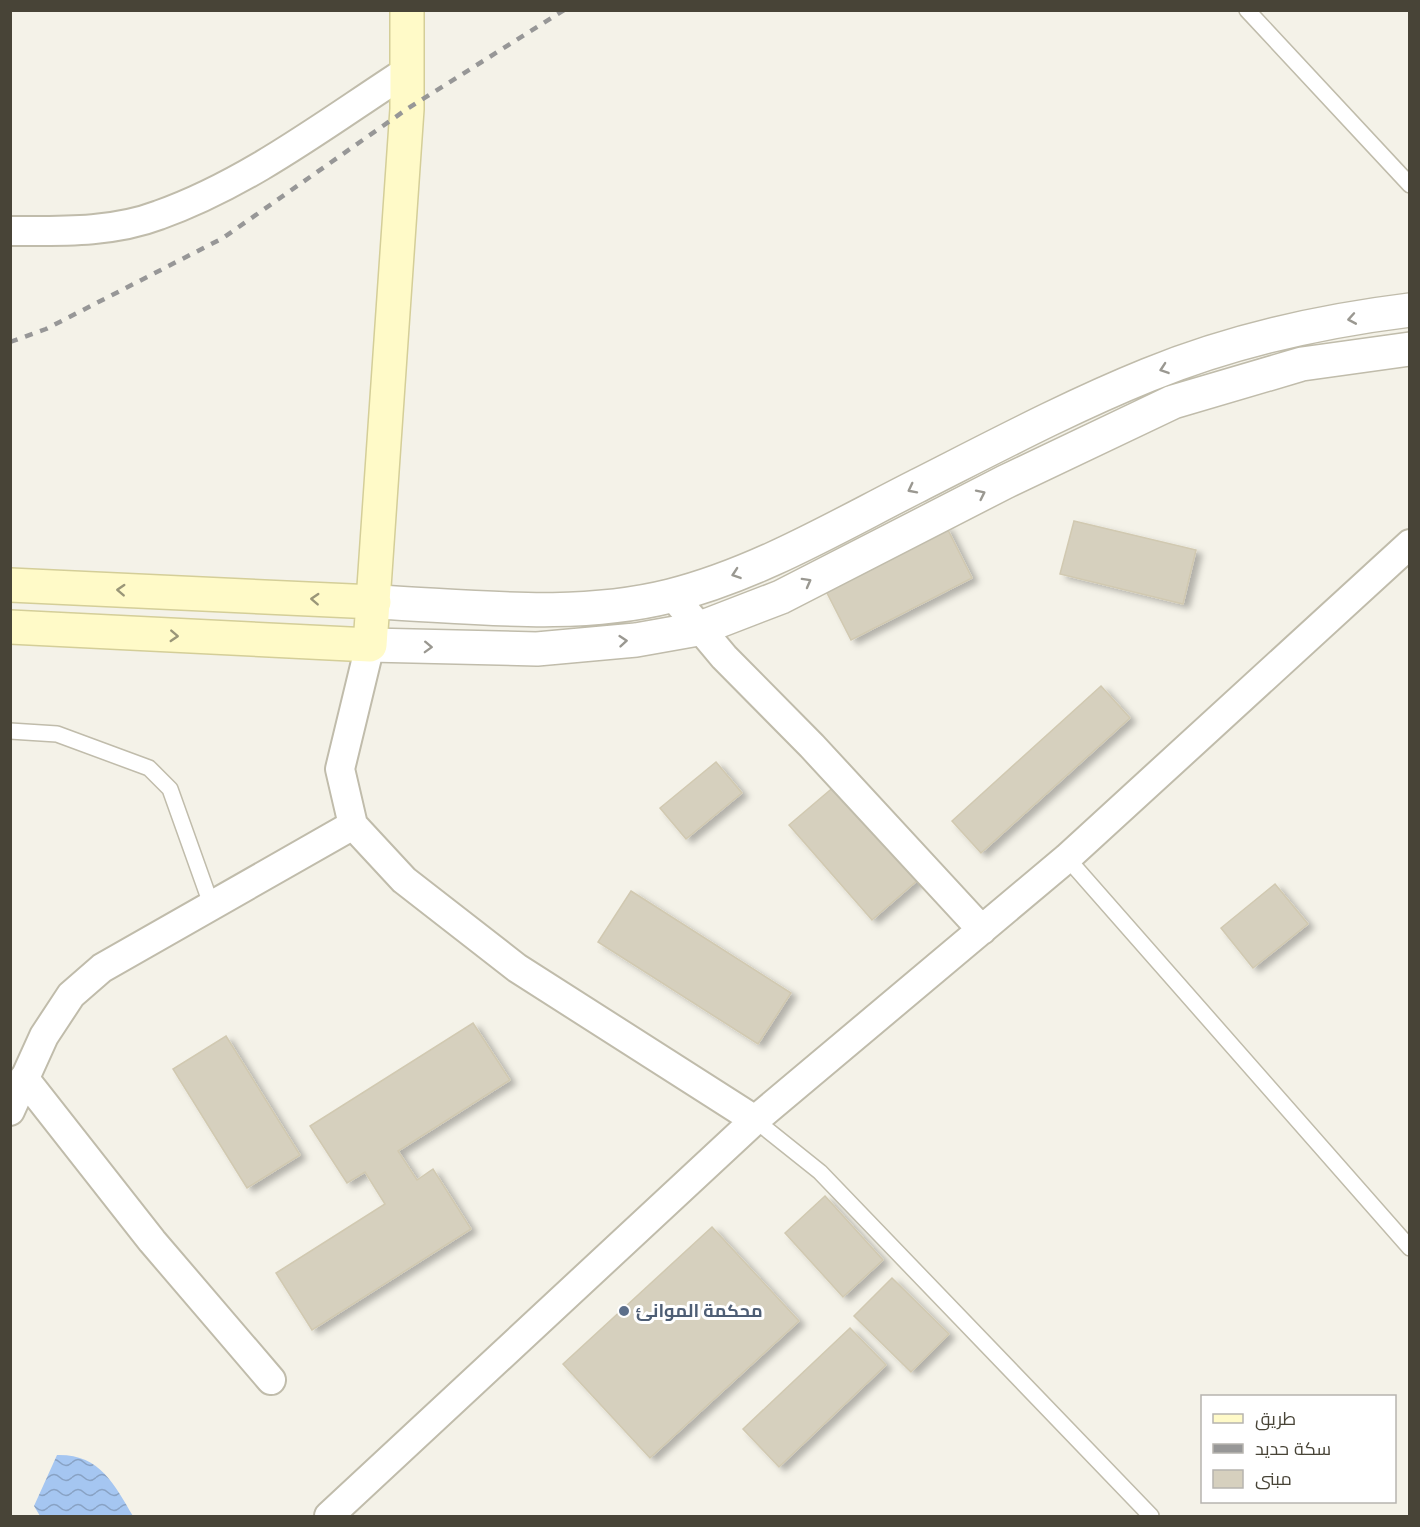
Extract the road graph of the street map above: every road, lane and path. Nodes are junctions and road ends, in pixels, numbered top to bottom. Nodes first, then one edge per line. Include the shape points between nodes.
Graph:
1 (407, 10) edge
2 (1248, 10) edge
3 (407, 71) junction
4 (1410, 185) edge
5 (10, 231) edge
6 (1410, 310) edge
7 (1410, 349) edge
8 (1410, 544) edge
9 (10, 585) edge
10 (673, 596) junction
11 (374, 602) junction
12 (10, 627) edge
13 (698, 629) junction
14 (370, 645) junction
15 (10, 731) edge
16 (353, 825) junction
17 (1067, 858) junction
18 (211, 904) junction
19 (982, 930) junction
20 (17, 1074) edge
21 (10, 1112) edge
22 (755, 1120) junction
23 (1410, 1248) edge
24 (272, 1380) dead end
25 (329, 1516) edge
26 (1150, 1516) edge

1 - 3 main road
2 - 4 lane
3 - 5 street via 236,181 158,216 90,231
3 - 11 main road
6 -> 10 street via 1300,327 1151,374 1090,400 758,566
13 -> 7 street via 781,597 973,498 1173,402 1302,364
8 - 17 street
11 -> 9 main road
10 - 11 street via 630,605 548,610
10 - 13 street
11 - 14 main road
12 -> 14 main road
14 -> 13 street via 537,649 636,640
13 - 19 street
14 - 16 street via 340,769
15 - 18 lane via 57,734 148,768 170,789
16 - 18 street
16 - 22 street via 404,880 517,968
17 - 19 street
17 - 23 lane
18 - 20 street via 102,968 71,995
19 - 22 street
20 - 21 street
20 - 24 street via 152,1241
22 - 25 street
22 - 26 lane via 820,1172

